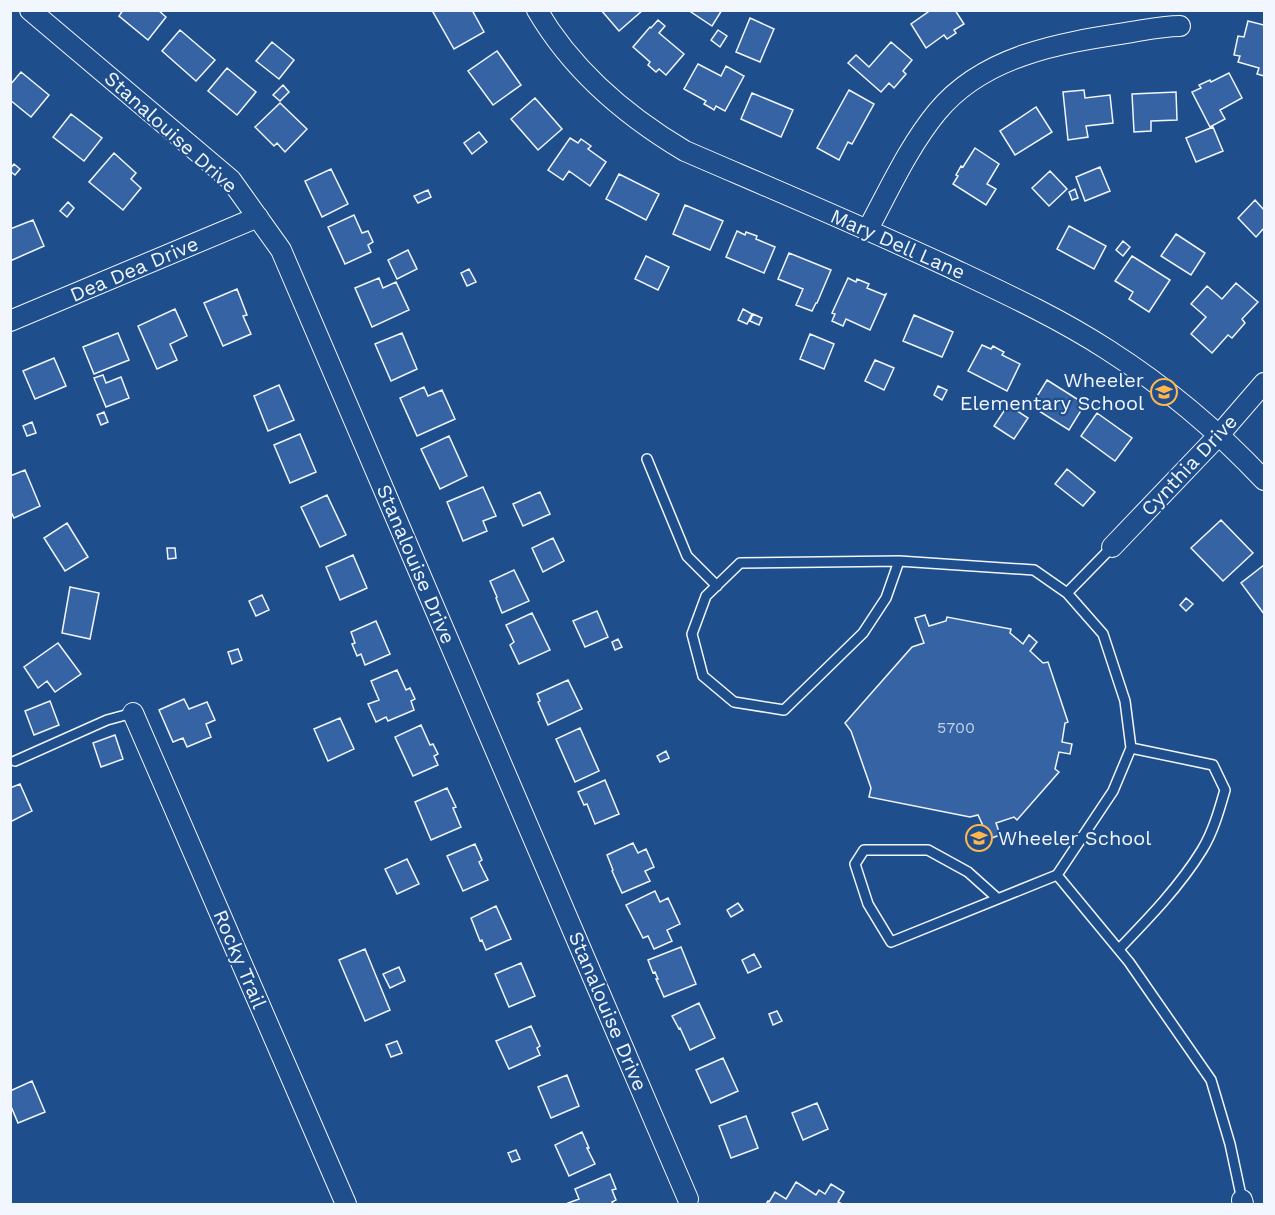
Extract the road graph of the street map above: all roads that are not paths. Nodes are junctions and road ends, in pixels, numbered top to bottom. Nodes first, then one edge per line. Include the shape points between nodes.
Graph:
1 (30, 10) edge
2 (537, 10) edge
3 (1180, 26) dead end
4 (258, 217) junction
5 (868, 229) junction
6 (10, 321) edge
7 (1264, 383) edge
8 (1219, 435) junction
9 (647, 459) dead end
10 (1264, 480) edge
11 (1112, 547) joint
12 (899, 561) junction
13 (717, 586) junction
14 (1067, 593) junction
15 (133, 713) joint
16 (1131, 748) junction
17 (15, 761) dead end
18 (1057, 875) junction
19 (998, 898) junction
20 (1119, 949) junction
21 (688, 1199) dead end
22 (1243, 1202) edge
23 (346, 1204) edge

1 - 4 street, Stanalouise Drive via 231,180
2 - 5 street, Mary Dell Lane via 575,63 634,118 662,137 685,151
3 - 5 street via 1044,48 982,74 937,112
4 - 6 street, Dea Dea Drive
4 - 21 street, Stanalouise Drive via 281,250
5 - 8 street, Mary Dell Lane via 1066,324 1109,350
7 - 8 street, Cynthia Drive
8 - 10 street, Mary Dell Lane
8 - 11 street, Cynthia Drive
9 - 13 lane via 687,556
11 - 14 lane
12 - 13 lane via 740,564
12 - 13 lane via 886,598 863,633 784,710 734,702 703,676 692,634 706,596
12 - 14 lane via 1034,570
14 - 16 lane via 1103,634 1125,701
15 - 17 lane via 107,720
15 - 23 street, Rocky Trail
16 - 18 lane via 1113,791
16 - 20 lane via 1213,765 1225,790 1203,850
18 - 19 lane
18 - 20 lane
19 - 19 lane via 891,942 868,904 855,864 864,850 928,850 968,872
20 - 22 lane via 1211,1080

